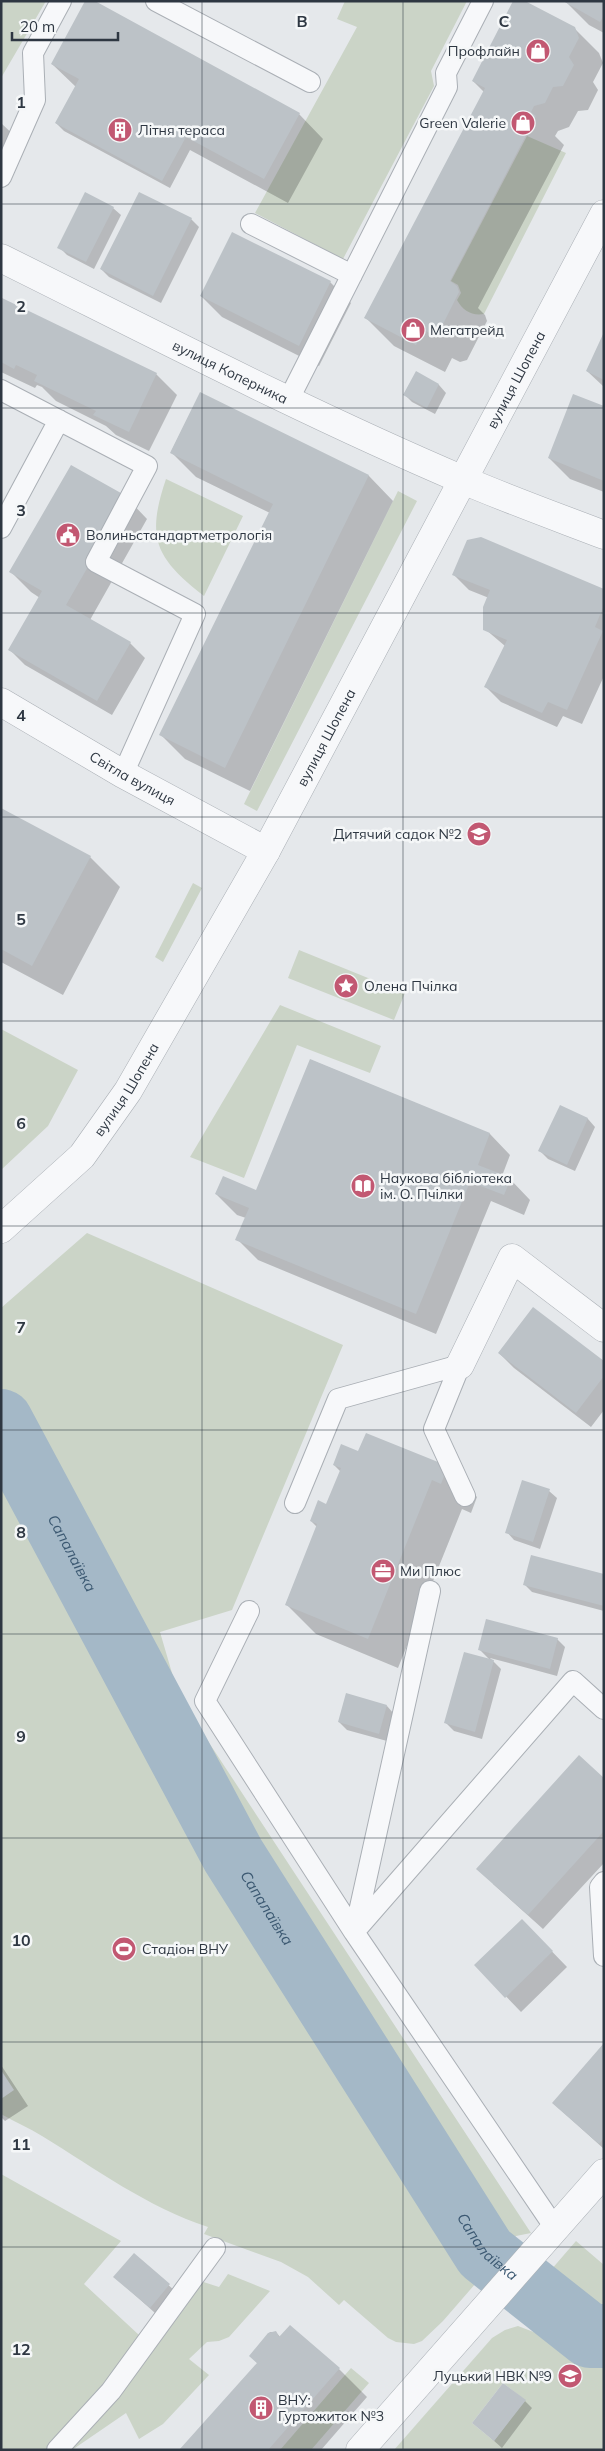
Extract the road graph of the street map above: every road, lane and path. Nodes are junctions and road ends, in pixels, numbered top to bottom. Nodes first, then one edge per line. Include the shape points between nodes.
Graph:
1 (61, 1) edge
2 (156, 1) edge
3 (483, 1) edge
4 (310, 82) dead end
5 (1, 177) edge
6 (604, 214) edge
7 (251, 224) dead end
8 (1, 258) edge
9 (352, 275) junction
10 (1, 390) edge
11 (289, 399) junction
12 (58, 420) junction
13 (464, 480) junction
14 (1, 528) edge
15 (604, 535) edge
16 (1, 702) edge
17 (123, 774) junction
18 (266, 851) junction
19 (2, 1228) edge
20 (604, 1328) edge
21 (460, 1365) junction
22 (466, 1496) dead end
23 (295, 1503) dead end
24 (430, 1591) dead end
25 (250, 1611) dead end
26 (604, 1709) edge
27 (604, 1882) edge
28 (354, 1932) junction
29 (604, 1956) edge
30 (604, 2173) edge
31 (555, 2228) junction
32 (216, 2248) dead end
33 (57, 2450) edge
34 (360, 2450) edge

1 - 5 lane via 33,53 35,100
2 - 4 lane
3 - 9 lane via 446,73 446,87
6 - 13 street, вулиця Шопена
7 - 9 lane
8 - 11 street, вулиця Коперника
9 - 11 lane
10 - 12 lane
11 - 13 street, вулиця Коперника
12 - 14 lane
12 - 17 lane via 147,466 96,562 194,614
13 - 15 street, вулиця Коперника
13 - 18 street, вулиця Шопена
16 - 17 street, Світла вулиця
17 - 18 street, Світла вулиця
18 - 19 street, вулиця Шопена via 128,1090 82,1156
20 - 21 street via 512,1258
21 - 22 lane via 434,1429
21 - 23 lane via 338,1399
24 - 28 lane
25 - 28 lane via 205,1701
26 - 28 lane via 573,1682
27 - 29 lane via 600,1887
28 - 31 lane
30 - 31 street
31 - 34 street
32 - 33 lane via 111,2391

